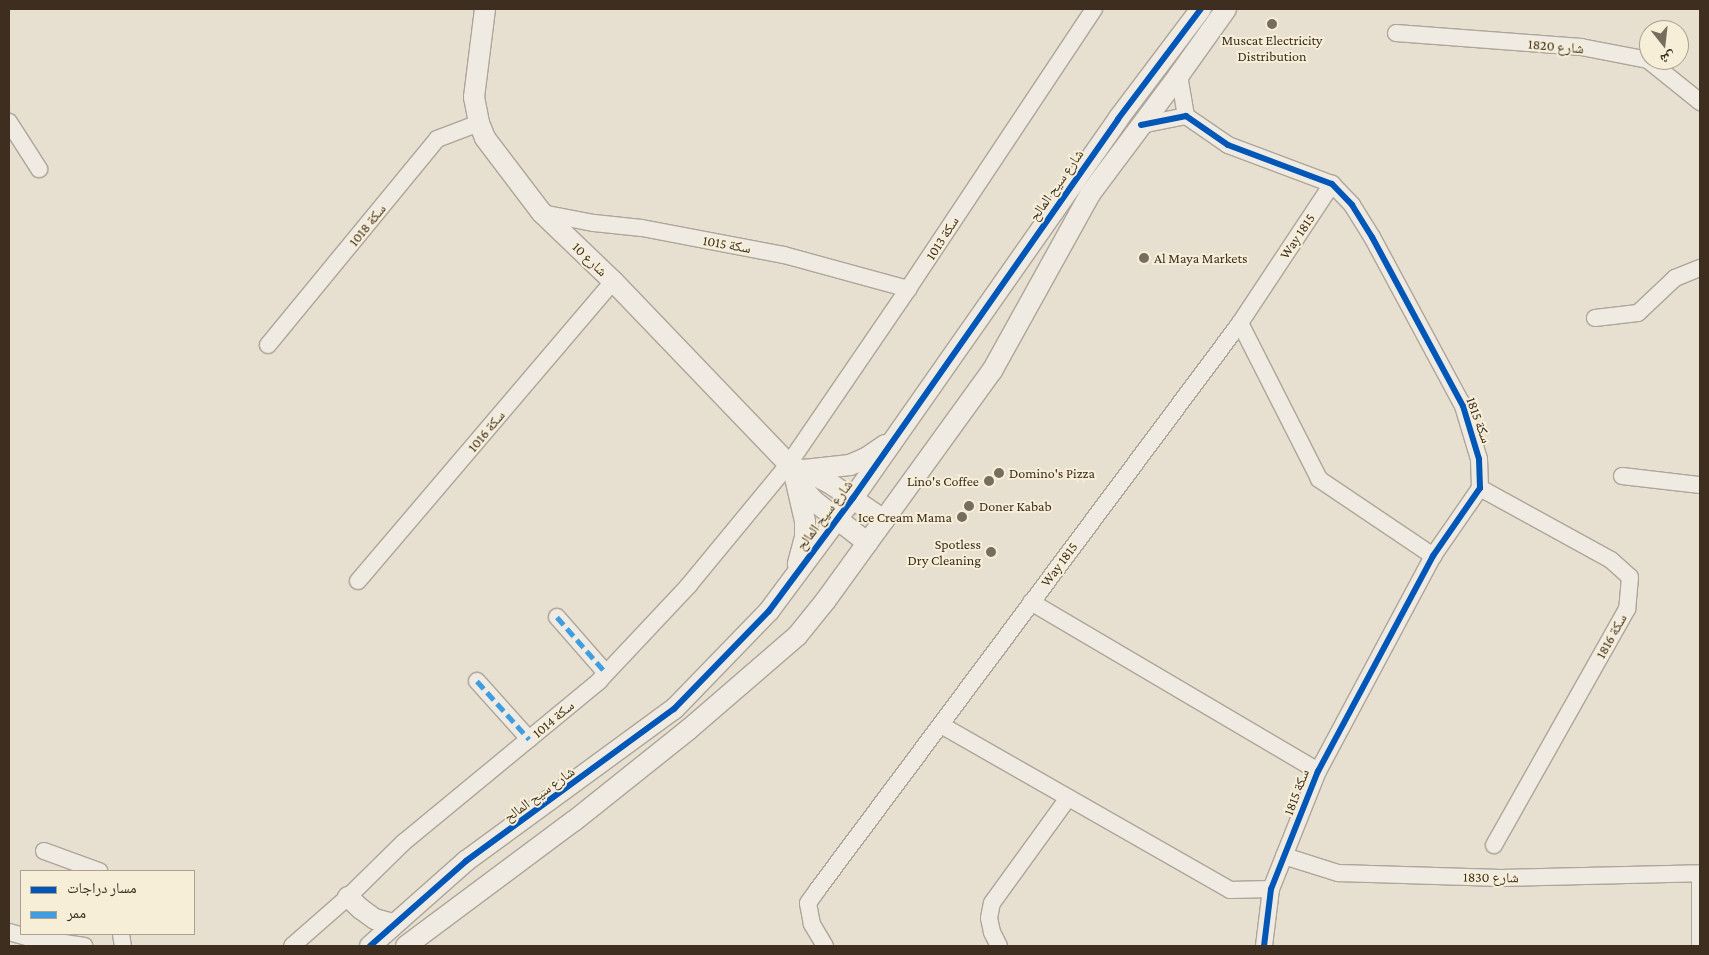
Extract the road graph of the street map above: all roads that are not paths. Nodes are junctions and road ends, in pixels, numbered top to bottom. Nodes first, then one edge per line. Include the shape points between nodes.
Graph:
1 (486, 9) edge
2 (1094, 9) edge
3 (1201, 9) edge
4 (1226, 9) edge
5 (1396, 33) dead end
6 (1179, 75) junction
7 (1700, 102) edge
8 (1186, 116) junction
9 (9, 122) edge
10 (478, 123) junction
11 (1141, 125) junction
12 (39, 169) dead end
13 (1332, 184) junction
14 (542, 213) junction
15 (1700, 268) edge
16 (613, 282) junction
17 (908, 289) junction
18 (1595, 318) dead end
19 (1240, 323) junction
20 (268, 345) dead end
21 (894, 439) junction
22 (795, 472) junction
23 (1622, 476) dead end
24 (1700, 485) edge
25 (1480, 488) junction
26 (853, 498) junction
27 (837, 520) junction
28 (884, 520) junction
29 (868, 543) junction
30 (1433, 556) junction
31 (796, 572) junction
32 (358, 581) dead end
33 (1031, 602) junction
34 (557, 617) dead end
35 (606, 673) junction
36 (477, 682) dead end
37 (941, 725) junction
38 (529, 739) junction
39 (1318, 770) junction
40 (1068, 798) junction
41 (1494, 845) dead end
42 (44, 851) dead end
43 (1284, 856) junction
44 (95, 870) edge
45 (1700, 874) edge
46 (1271, 889) junction
47 (348, 897) junction
48 (392, 924) junction
49 (9, 932) edge
50 (84, 946) edge
51 (292, 946) edge
52 (370, 946) edge
53 (406, 946) edge
54 (825, 946) edge
55 (1000, 946) edge
56 (1264, 946) edge
57 (1700, 946) edge

1 - 10 street, شارع 10 via 474,97
2 - 17 street, سكة 1013
3 - 21 street, شارع سيح المالح via 1118,119
4 - 6 street
5 - 7 street, 1820 شارع via 1581,47 1648,60
6 - 8 street
6 - 11 street
8 - 11 street
8 - 13 street, سكة 1815 via 1228,145
9 - 12 street
10 - 14 street, شارع 10 via 485,138
10 - 20 street, سكة 1018 via 438,139
11 - 28 street via 1090,194 992,371
13 - 19 street, Way 1815
13 - 25 street, سكة 1815 via 1352,205 1372,237 1462,406 1479,459
14 - 16 street, شارع 10
14 - 17 street, سكة 1015 via 784,255
15 - 18 street via 1675,278 1638,313
16 - 22 street, شارع 10
16 - 32 street, سكة 1016
17 - 22 street, سكة 1013
19 - 30 street via 1320,479
19 - 33 street, Way 1815
21 - 22 street via 850,465
21 - 26 street, شارع سيح المالح
22 - 26 street via 816,475
22 - 27 street, شارع 10 via 809,497
22 - 31 street via 806,521
22 - 35 street, سكة 1014
23 - 24 street
25 - 30 street, سكة 1815
25 - 41 street, سكة 1816 via 1611,560 1630,577 1626,609
26 - 27 street, شارع سيح المالح
26 - 28 street
27 - 29 street, شارع 10
27 - 31 street, شارع سيح المالح
28 - 29 street
29 - 53 street via 797,636 688,730 574,821
30 - 39 street, سكة 1815
31 - 48 street, شارع سيح المالح via 769,611 674,709 466,861
33 - 37 street, Way 1815
33 - 39 street
34 - 35 street
35 - 38 street, سكة 1014
36 - 38 street
37 - 40 street
37 - 54 street, Way 1815 via 808,904 812,924
38 - 47 street, سكة 1014 via 404,842
39 - 43 street, سكة 1815
40 - 46 street via 1230,890
40 - 55 street via 992,903 990,925
42 - 44 street
43 - 45 street, 1830 شارع via 1338,873 1501,878
43 - 46 street
45 - 57 street
46 - 56 street
47 - 48 street via 368,914
47 - 51 street, سكة 1014
48 - 52 street, شارع سيح المالح
49 - 50 street

